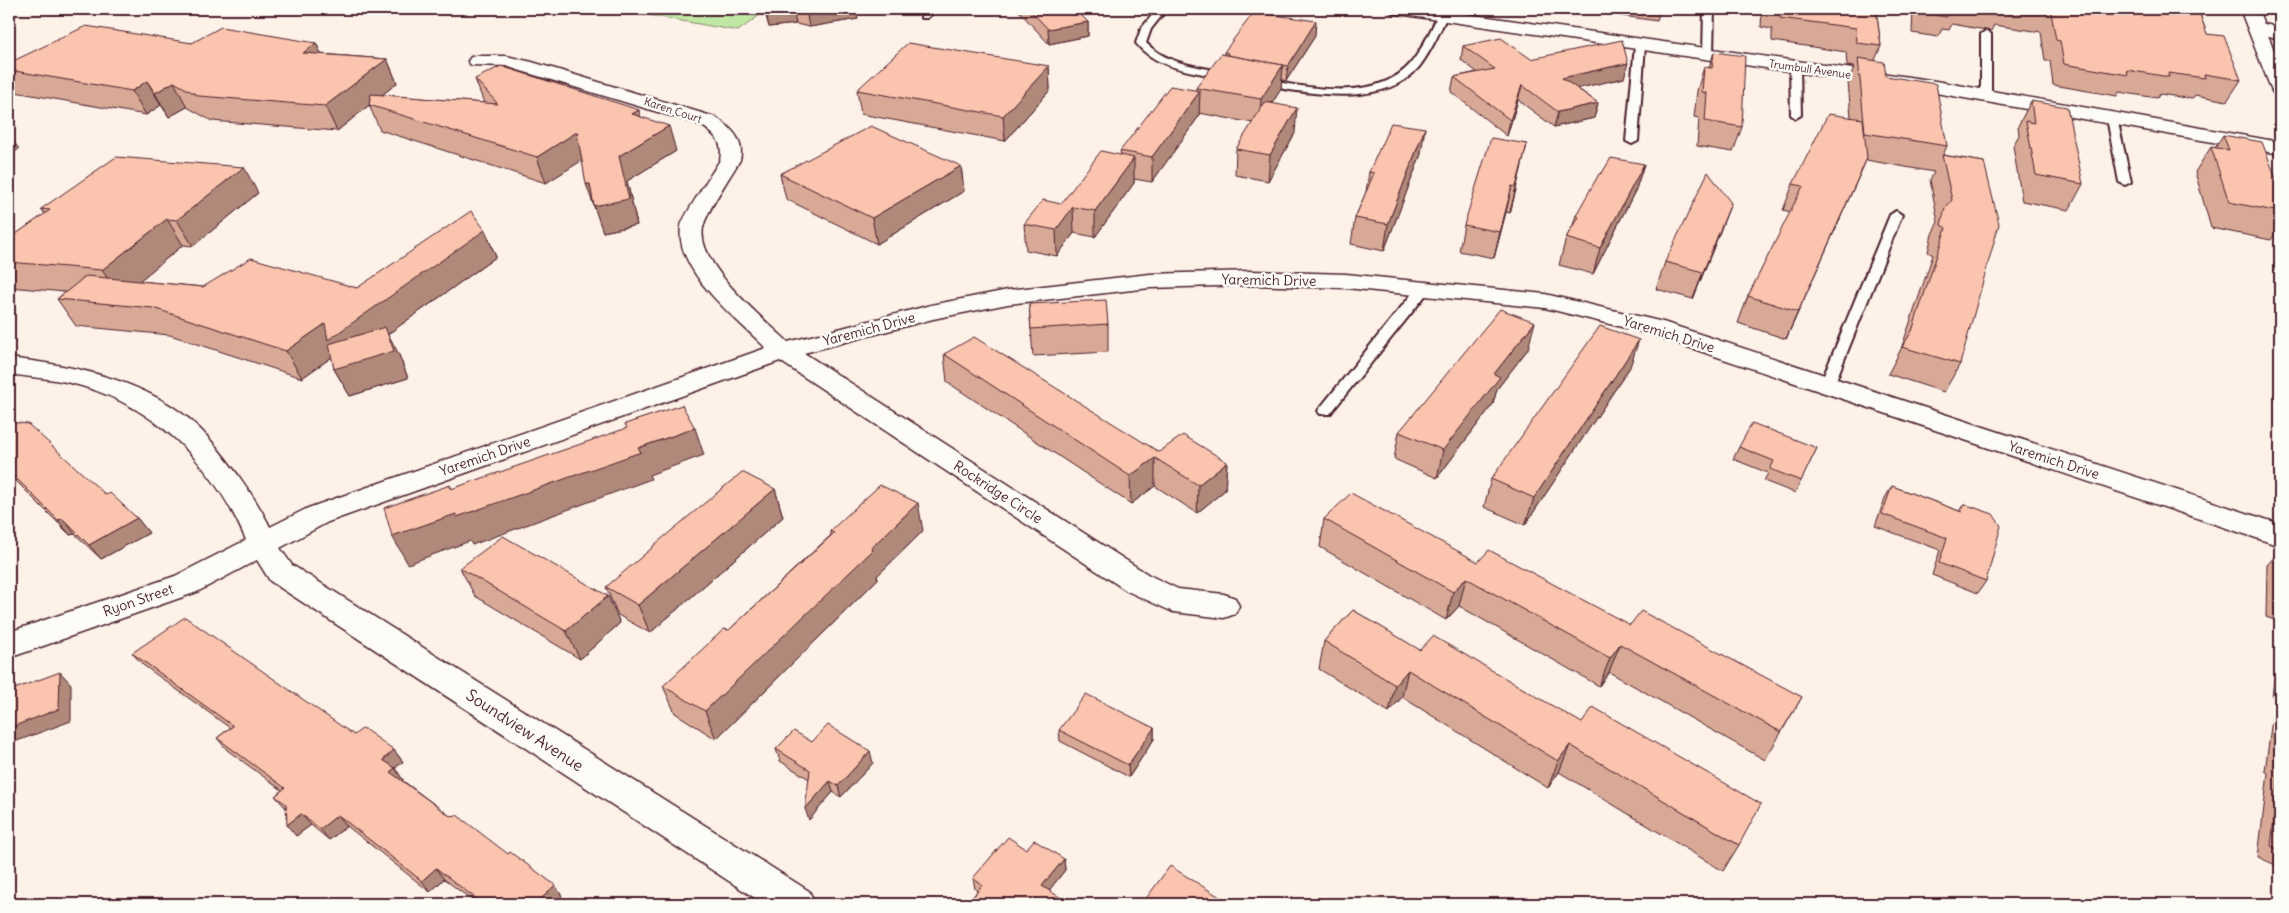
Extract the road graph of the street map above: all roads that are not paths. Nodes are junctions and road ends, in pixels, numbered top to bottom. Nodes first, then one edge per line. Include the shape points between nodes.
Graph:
1 (933, 9) edge
2 (1162, 9) edge
3 (1398, 9) edge
4 (1709, 9) edge
5 (2249, 9) edge
6 (1443, 12) edge
7 (924, 16) dead end
8 (2257, 27) junction
9 (1986, 34) dead end
10 (2280, 34) edge
11 (1640, 45) junction
12 (1708, 54) junction
13 (477, 61) dead end
14 (1795, 67) junction
15 (1235, 77) edge
16 (1251, 80) edge
17 (2280, 89) edge
18 (1986, 96) junction
19 (1796, 115) dead end
20 (2112, 118) junction
21 (1632, 141) dead end
22 (2280, 148) edge
23 (2126, 182) dead end
24 (1896, 215) dead end
25 (1424, 288) junction
26 (783, 351) junction
27 (9, 366) edge
28 (1827, 385) junction
29 (1324, 411) dead end
30 (2280, 535) edge
31 (263, 545) junction
32 (1224, 606) dead end
33 (9, 645) edge
34 (796, 904) edge

1 - 7 lane
2 - 15 lane via 1142,36 1141,43 1147,51 1175,64
3 - 6 street, Trumbull Avenue
4 - 12 lane
5 - 8 street
6 - 11 street, Trumbull Avenue
6 - 16 lane via 1413,67 1390,83 1356,91 1335,91
8 - 10 street
8 - 17 street
9 - 18 lane
11 - 12 street, Trumbull Avenue
11 - 21 lane
12 - 14 street, Trumbull Avenue
13 - 26 street, Karen Court via 506,61 534,68 698,117 724,132 732,152 730,160 692,225 693,248 711,280
14 - 18 street, Trumbull Avenue
14 - 19 lane
18 - 20 street, Trumbull Avenue
20 - 22 street, Trumbull Avenue
20 - 23 lane
24 - 28 lane
25 - 26 street, Yaremich Drive via 1251,278 1150,281 1008,297 931,312
25 - 28 street, Yaremich Drive via 1545,301 1654,327
25 - 29 lane
26 - 31 street, Yaremich Drive via 318,515
26 - 32 street, Rockridge Circle via 1138,583 1173,600
27 - 31 street, Soundview Avenue via 69,374 104,385 140,400 178,424 212,459 250,513
28 - 30 street, Yaremich Drive
31 - 33 street, Ryon Street via 186,584
31 - 34 street, Soundview Avenue via 281,573

